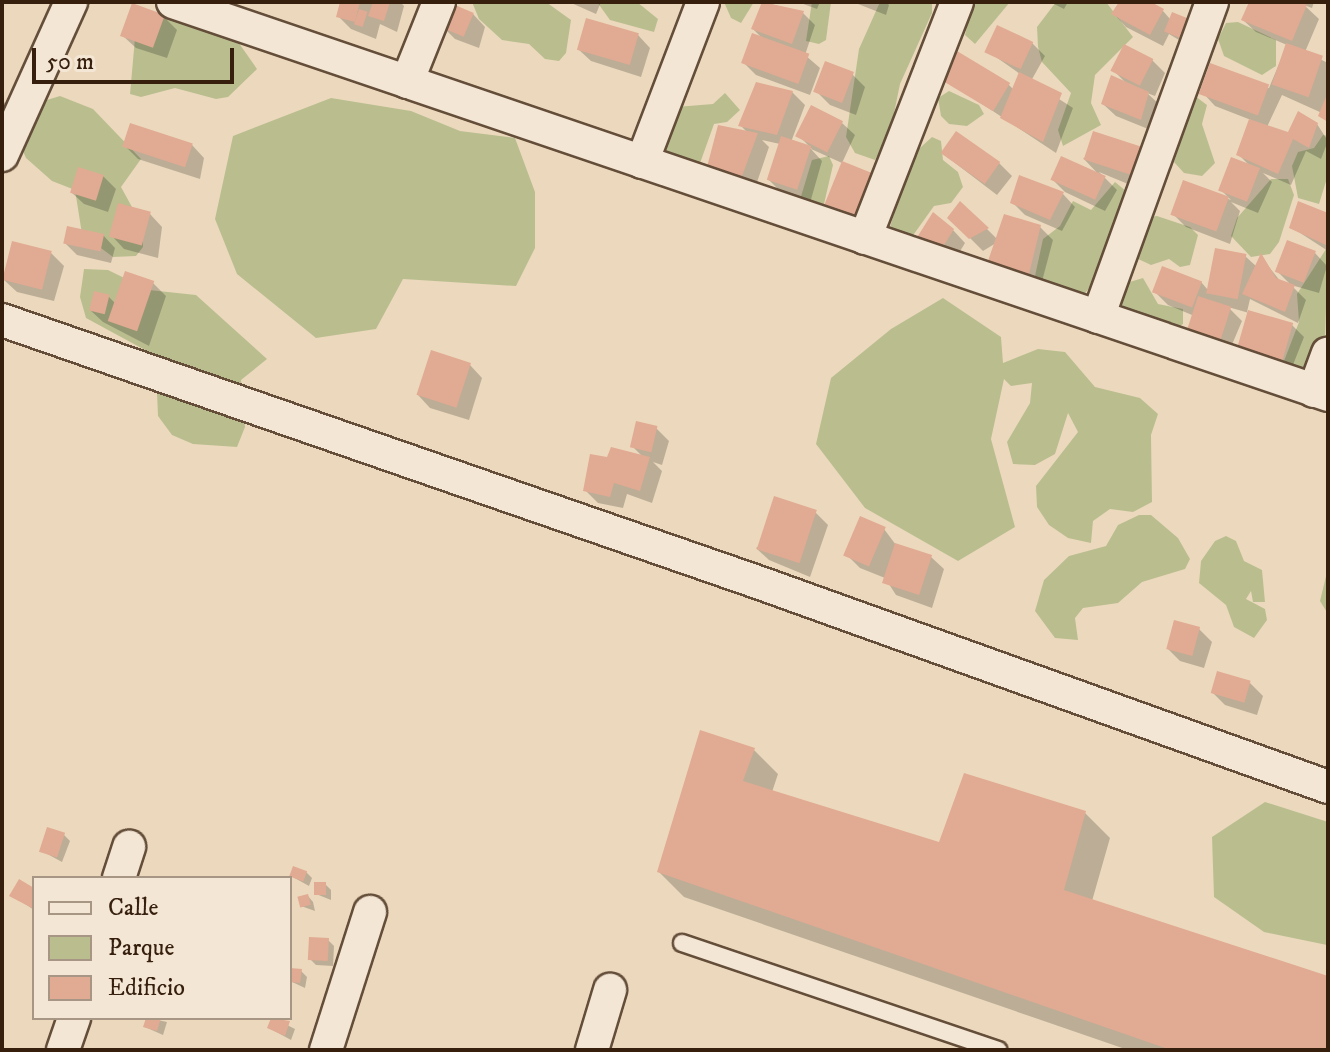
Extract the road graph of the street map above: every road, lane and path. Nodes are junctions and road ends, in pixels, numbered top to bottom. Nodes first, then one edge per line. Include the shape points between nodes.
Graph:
1 (71, 2) edge
2 (173, 2) edge
3 (439, 2) edge
4 (703, 2) edge
5 (957, 2) edge
6 (1212, 2) edge
7 (407, 82) junction
8 (2, 155) edge
9 (642, 162) junction
10 (865, 238) junction
11 (1098, 317) junction
12 (2, 320) edge
13 (1328, 353) edge
14 (1321, 393) edge
15 (1328, 787) edge
16 (129, 847) dead end
17 (120, 876) edge
18 (370, 912) dead end
19 (682, 943) dead end
20 (610, 990) dead end
21 (73, 1020) edge
22 (63, 1050) edge
23 (326, 1050) edge
24 (592, 1050) edge
25 (998, 1050) edge

1 - 8 street
2 - 7 street
3 - 7 street
4 - 9 street
5 - 10 street
6 - 11 street
7 - 9 street
9 - 10 street
10 - 11 street
11 - 14 street
12 - 15 street
13 - 14 street
16 - 17 street
18 - 23 street
19 - 25 lane
20 - 24 street
21 - 22 street

